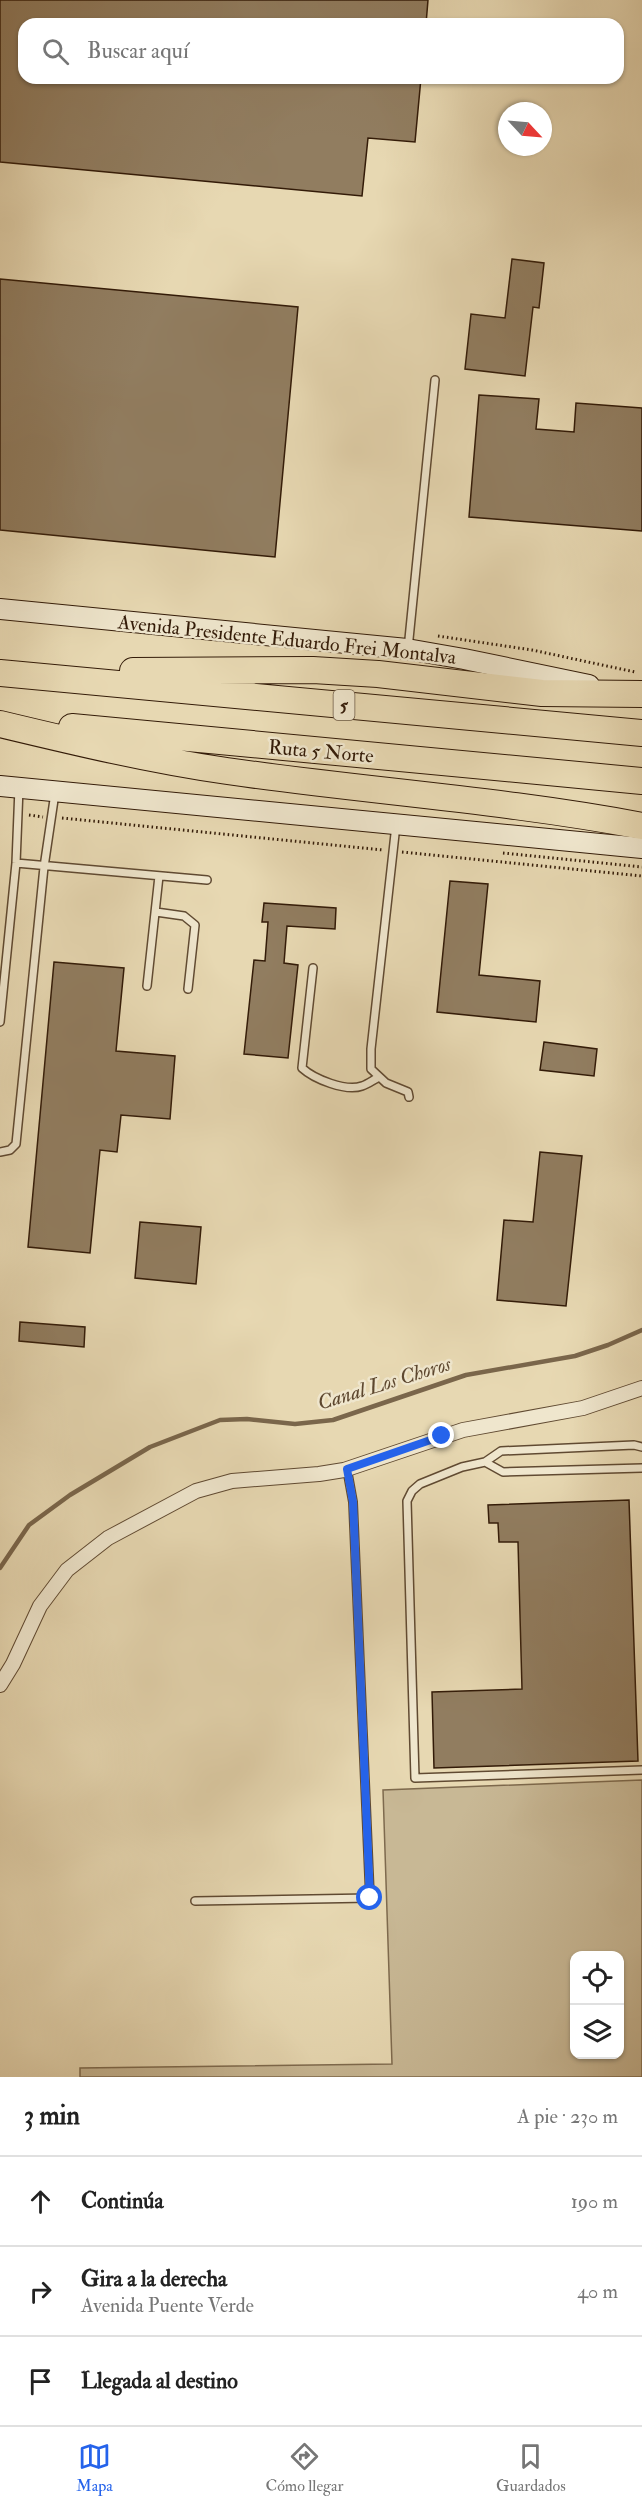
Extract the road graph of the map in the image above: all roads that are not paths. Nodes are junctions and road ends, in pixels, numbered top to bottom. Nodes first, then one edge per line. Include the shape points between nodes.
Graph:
1 (435, 380) dead end
2 (0, 609) edge
3 (407, 649) junction
4 (0, 673) edge
5 (46, 677) junction
6 (642, 694) edge
7 (0, 722) edge
8 (642, 733) edge
9 (642, 781) edge
10 (10, 787) edge
11 (55, 791) junction
12 (396, 824) junction
13 (642, 826) edge
14 (642, 848) edge
15 (16, 863) junction
16 (44, 867) junction
17 (159, 876) junction
18 (207, 880) dead end
19 (156, 912) junction
20 (313, 968) dead end
21 (147, 986) dead end
22 (188, 989) dead end
23 (0, 1022) edge
24 (379, 1077) junction
25 (409, 1097) dead end
26 (0, 1152) edge
27 (642, 1388) edge
28 (642, 1447) edge
29 (485, 1462) junction
30 (642, 1468) edge
31 (347, 1469) junction
32 (0, 1684) edge
33 (642, 1770) edge
34 (195, 1901) dead end

1 - 3 lane
2 - 3 main road, Avenida Presidente Eduardo Frei Montalva
3 - 6 main road, Avenida Presidente Eduardo Frei Montalva
4 - 5 highway, 5
5 - 6 highway via 185,670 313,670 542,693
5 - 8 highway, 5
7 - 9 highway, Ruta 5 Norte
7 - 13 highway via 117,751 218,770 479,800
10 - 11 main road
10 - 15 lane via 18,814
11 - 12 main road
11 - 16 lane
12 - 14 main road
12 - 24 lane via 371,1049 371,1069
15 - 16 lane
15 - 23 lane
16 - 17 lane
16 - 26 lane via 16,1144
17 - 18 lane
17 - 19 lane
19 - 21 lane
19 - 22 lane via 184,916 195,925
20 - 24 lane via 302,1068 329,1084 360,1088
24 - 25 lane via 408,1092
27 - 31 street via 583,1408 464,1430
28 - 29 lane via 501,1451
29 - 30 lane via 503,1472
29 - 33 lane via 420,1484 407,1501 415,1778
31 - 32 street via 214,1485 165,1506 108,1538 74,1564 48,1594
31 - 34 lane via 353,1502 370,1898

